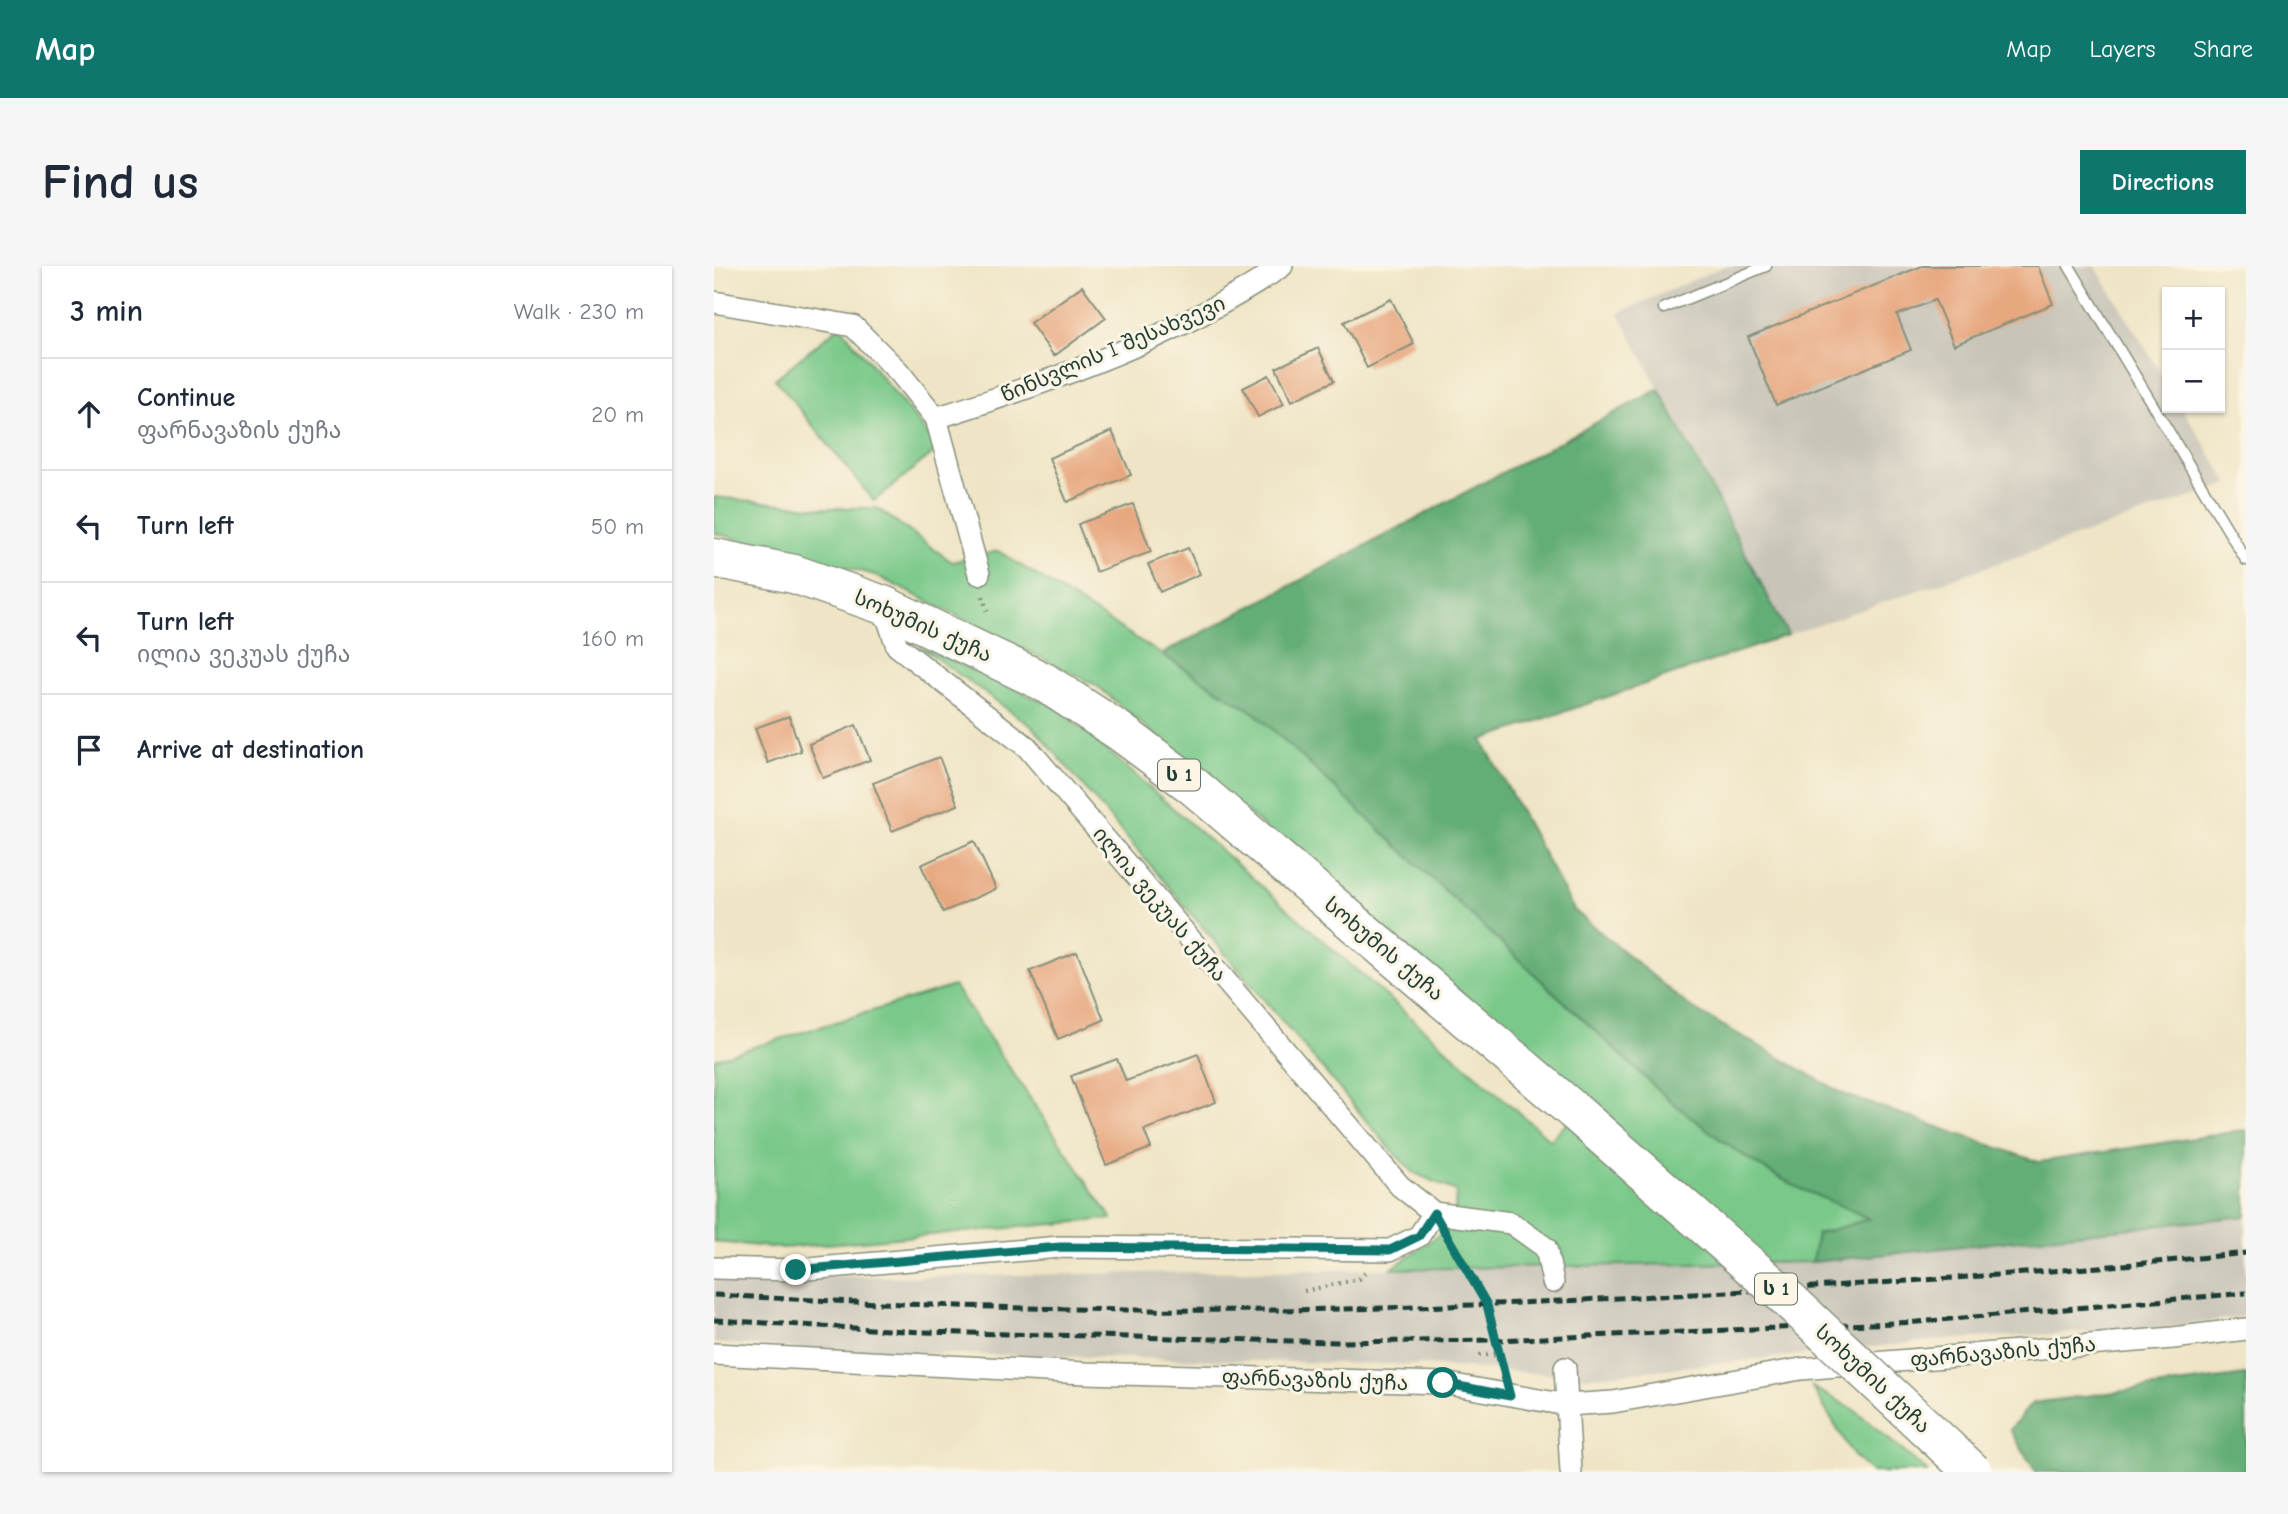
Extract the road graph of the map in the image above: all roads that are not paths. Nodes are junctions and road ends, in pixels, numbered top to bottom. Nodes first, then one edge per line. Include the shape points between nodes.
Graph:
1 (1282, 266) edge
2 (1766, 266) edge
3 (2069, 266) edge
4 (714, 302) edge
5 (1664, 308) dead end
6 (936, 418) junction
7 (714, 558) edge
8 (2246, 560) edge
9 (979, 574) dead end
10 (883, 605) junction
11 (1434, 1213) junction
12 (714, 1268) edge
13 (1553, 1282) dead end
14 (2246, 1329) edge
15 (714, 1354) edge
16 (1565, 1368) dead end
17 (1567, 1405) junction
18 (1571, 1472) edge
19 (1973, 1472) edge

1 - 6 street, წინსვლის I შესახვევი via 1242,294 1135,344 1024,391
2 - 5 lane
3 - 8 lane
4 - 6 street via 853,326
6 - 9 street
7 - 10 highway, სოხუმის ქუჩა / ს 1 via 794,574
10 - 11 street, ილია ვეკუას ქუჩა via 897,646 1027,747 1400,1186
10 - 19 highway, სოხუმის ქუჩა / ს 1, bridge via 1044,682 1192,785 1788,1299
11 - 12 street via 1419,1236 1390,1250 1060,1247 796,1270
11 - 13 street via 1511,1223 1546,1248
14 - 17 street, ფარნავაზის ქუჩა via 1801,1369 1613,1402
15 - 17 street, ფარნავაზის ქუჩა via 1085,1373 1443,1383
16 - 17 street
17 - 18 street

